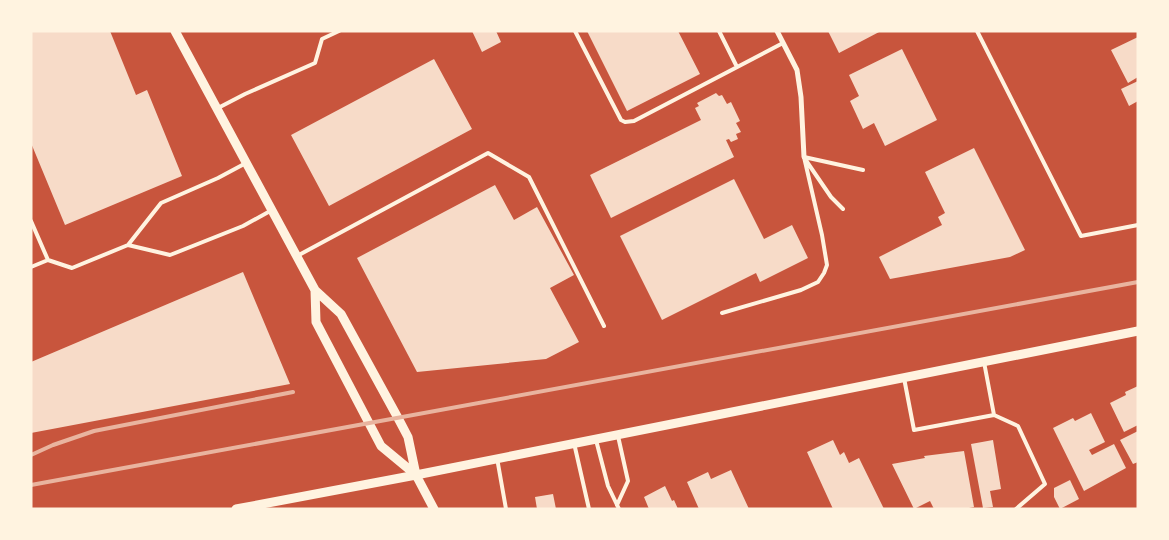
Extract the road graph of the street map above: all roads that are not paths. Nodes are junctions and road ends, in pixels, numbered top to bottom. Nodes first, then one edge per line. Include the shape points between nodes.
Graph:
1 (175, 31) edge
2 (339, 31) edge
3 (574, 31) edge
4 (719, 31) edge
5 (777, 31) edge
6 (976, 31) edge
7 (783, 43) junction
8 (737, 67) junction
9 (217, 109) junction
10 (804, 157) junction
11 (246, 163) junction
12 (863, 170) dead end
13 (843, 209) dead end
14 (272, 210) junction
15 (31, 221) edge
16 (1138, 225) edge
17 (128, 246) junction
18 (297, 256) junction
19 (48, 260) junction
20 (31, 267) edge
21 (315, 290) junction
22 (722, 313) dead end
23 (604, 326) dead end
24 (1138, 331) edge
25 (984, 362) junction
26 (904, 378) junction
27 (994, 415) junction
28 (618, 435) junction
29 (596, 439) junction
30 (574, 443) junction
31 (497, 458) junction
32 (416, 474) junction
33 (618, 507) edge
34 (236, 509) edge
35 (434, 509) edge
36 (506, 509) edge
37 (589, 509) edge
38 (1016, 509) edge

1 - 9 street
2 - 9 lane via 322,39 315,63
3 - 8 lane via 624,122 634,121
4 - 8 lane
5 - 7 street
6 - 16 lane via 1081,236
7 - 8 lane
7 - 10 street via 797,70
9 - 11 street
10 - 12 lane
10 - 13 lane
10 - 22 lane via 822,235 827,265 824,273 818,282 801,290
11 - 14 street
11 - 17 lane via 161,203
14 - 17 lane via 244,226 170,255
14 - 18 street
15 - 19 lane
17 - 19 lane via 72,268
18 - 21 street
18 - 23 lane via 488,153 528,177
19 - 20 lane
21 - 32 street via 340,314 393,409 408,438
21 - 32 street via 316,322 381,446
24 - 25 street
25 - 26 street
25 - 27 lane
26 - 27 lane via 914,430
26 - 28 street
27 - 38 lane via 1018,426 1045,484
28 - 29 street
28 - 33 lane via 628,481
29 - 30 street
29 - 33 lane via 608,486
30 - 31 street
30 - 37 lane
31 - 32 street
31 - 36 lane
32 - 34 street
32 - 35 street

